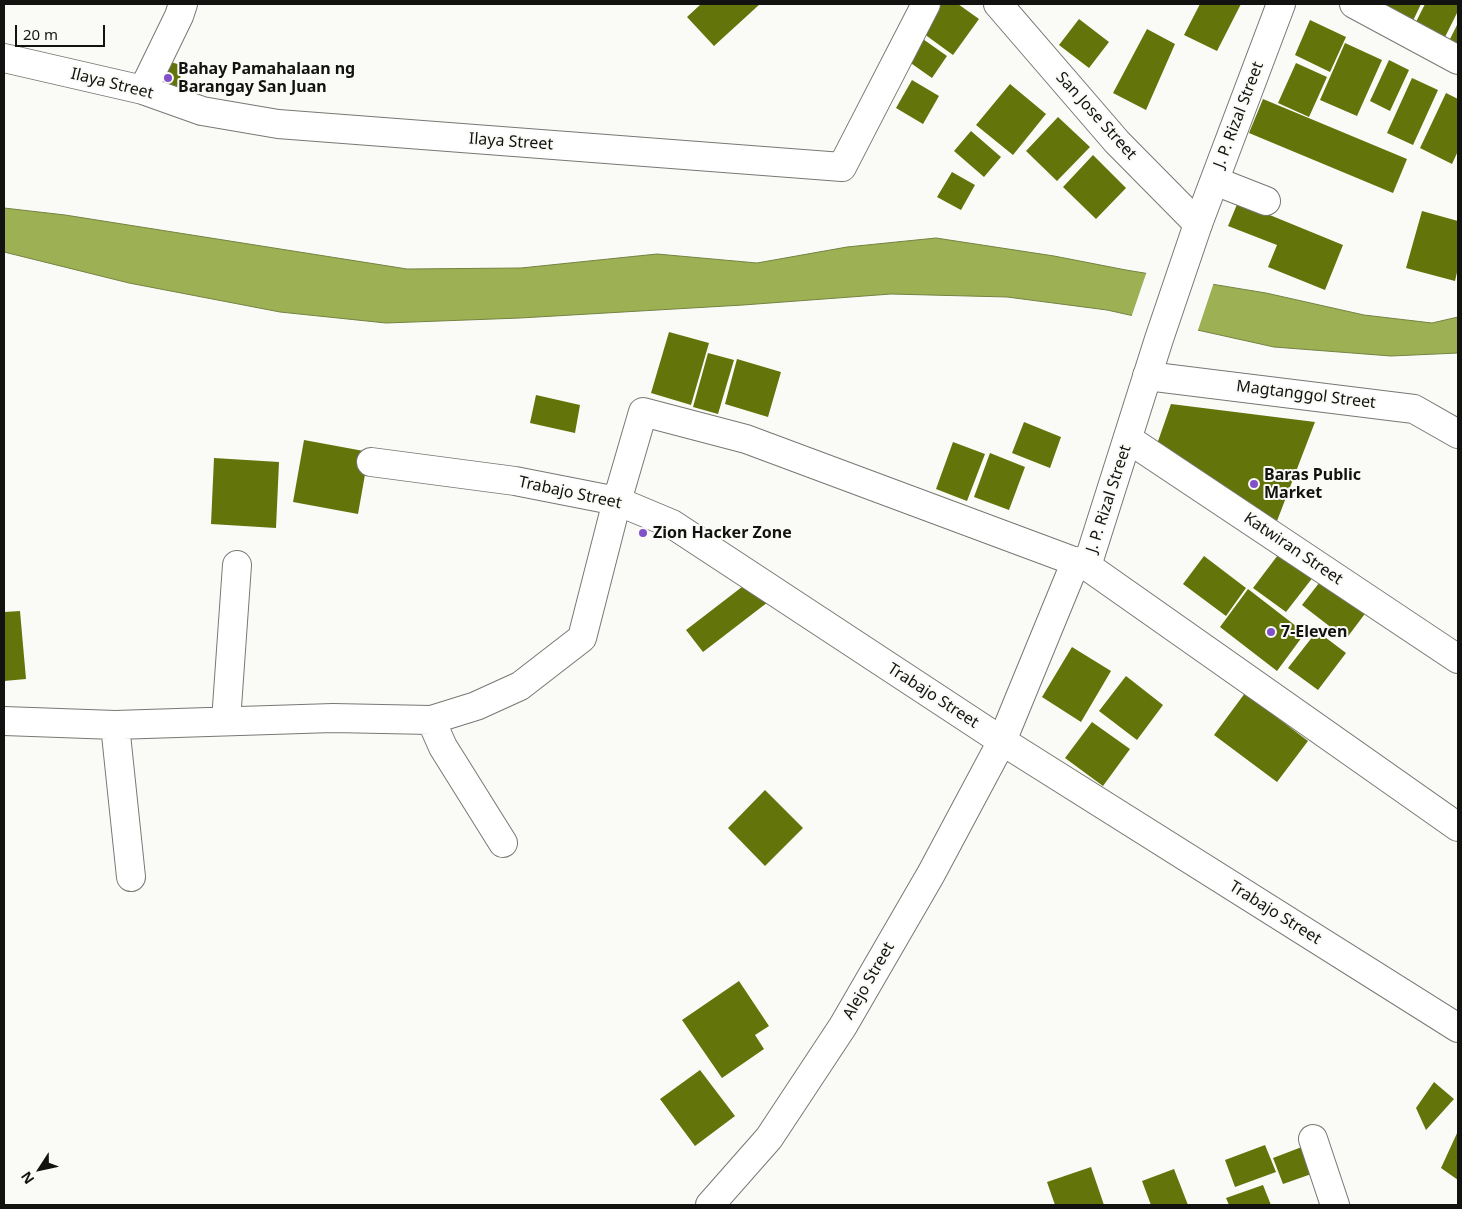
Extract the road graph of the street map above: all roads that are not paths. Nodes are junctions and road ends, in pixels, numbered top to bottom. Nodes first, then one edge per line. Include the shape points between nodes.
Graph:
1 (183, 4) edge
2 (926, 4) edge
3 (998, 4) edge
4 (1281, 4) edge
5 (1354, 4) edge
6 (4, 58) edge
7 (1458, 60) edge
8 (143, 90) junction
9 (1214, 181) junction
10 (1266, 201) dead end
11 (1194, 237) junction
12 (1147, 376) junction
13 (1458, 434) edge
14 (1128, 438) junction
15 (371, 462) dead end
16 (616, 501) junction
17 (1082, 564) junction
18 (237, 565) dead end
19 (1458, 659) edge
20 (431, 720) junction
21 (226, 721) junction
22 (4, 722) edge
23 (115, 725) junction
24 (1002, 741) junction
25 (1458, 827) edge
26 (503, 843) dead end
27 (131, 877) dead end
28 (1458, 1028) edge
29 (1313, 1139) dead end
30 (710, 1205) edge
31 (1335, 1205) edge

1 - 8 street
2 - 8 street, Ilaya Street via 842,168 278,124 202,111
3 - 11 street, San Jose Street
4 - 9 street, J. P. Rizal Street
5 - 7 street
6 - 8 street, Ilaya Street
9 - 10 street
9 - 11 street, J. P. Rizal Street
11 - 12 street, J. P. Rizal Street
12 - 13 street, Magtanggol Street via 1414,409
12 - 14 street, J. P. Rizal Street
14 - 17 street, J. P. Rizal Street
14 - 19 street, Katwiran Street
15 - 16 street, Trabajo Street via 516,481
16 - 17 street via 642,412 746,439
16 - 20 street via 582,638 520,686 476,706
16 - 24 street, Trabajo Street via 672,524
17 - 24 street, Alejo Street
17 - 25 street, J. P. Rizal Street
18 - 21 street
20 - 21 street
20 - 26 street
21 - 23 street
22 - 23 street
23 - 27 street
24 - 28 street, Trabajo Street
24 - 30 street, Alejo Street via 931,874 843,1026 769,1138
29 - 31 street

